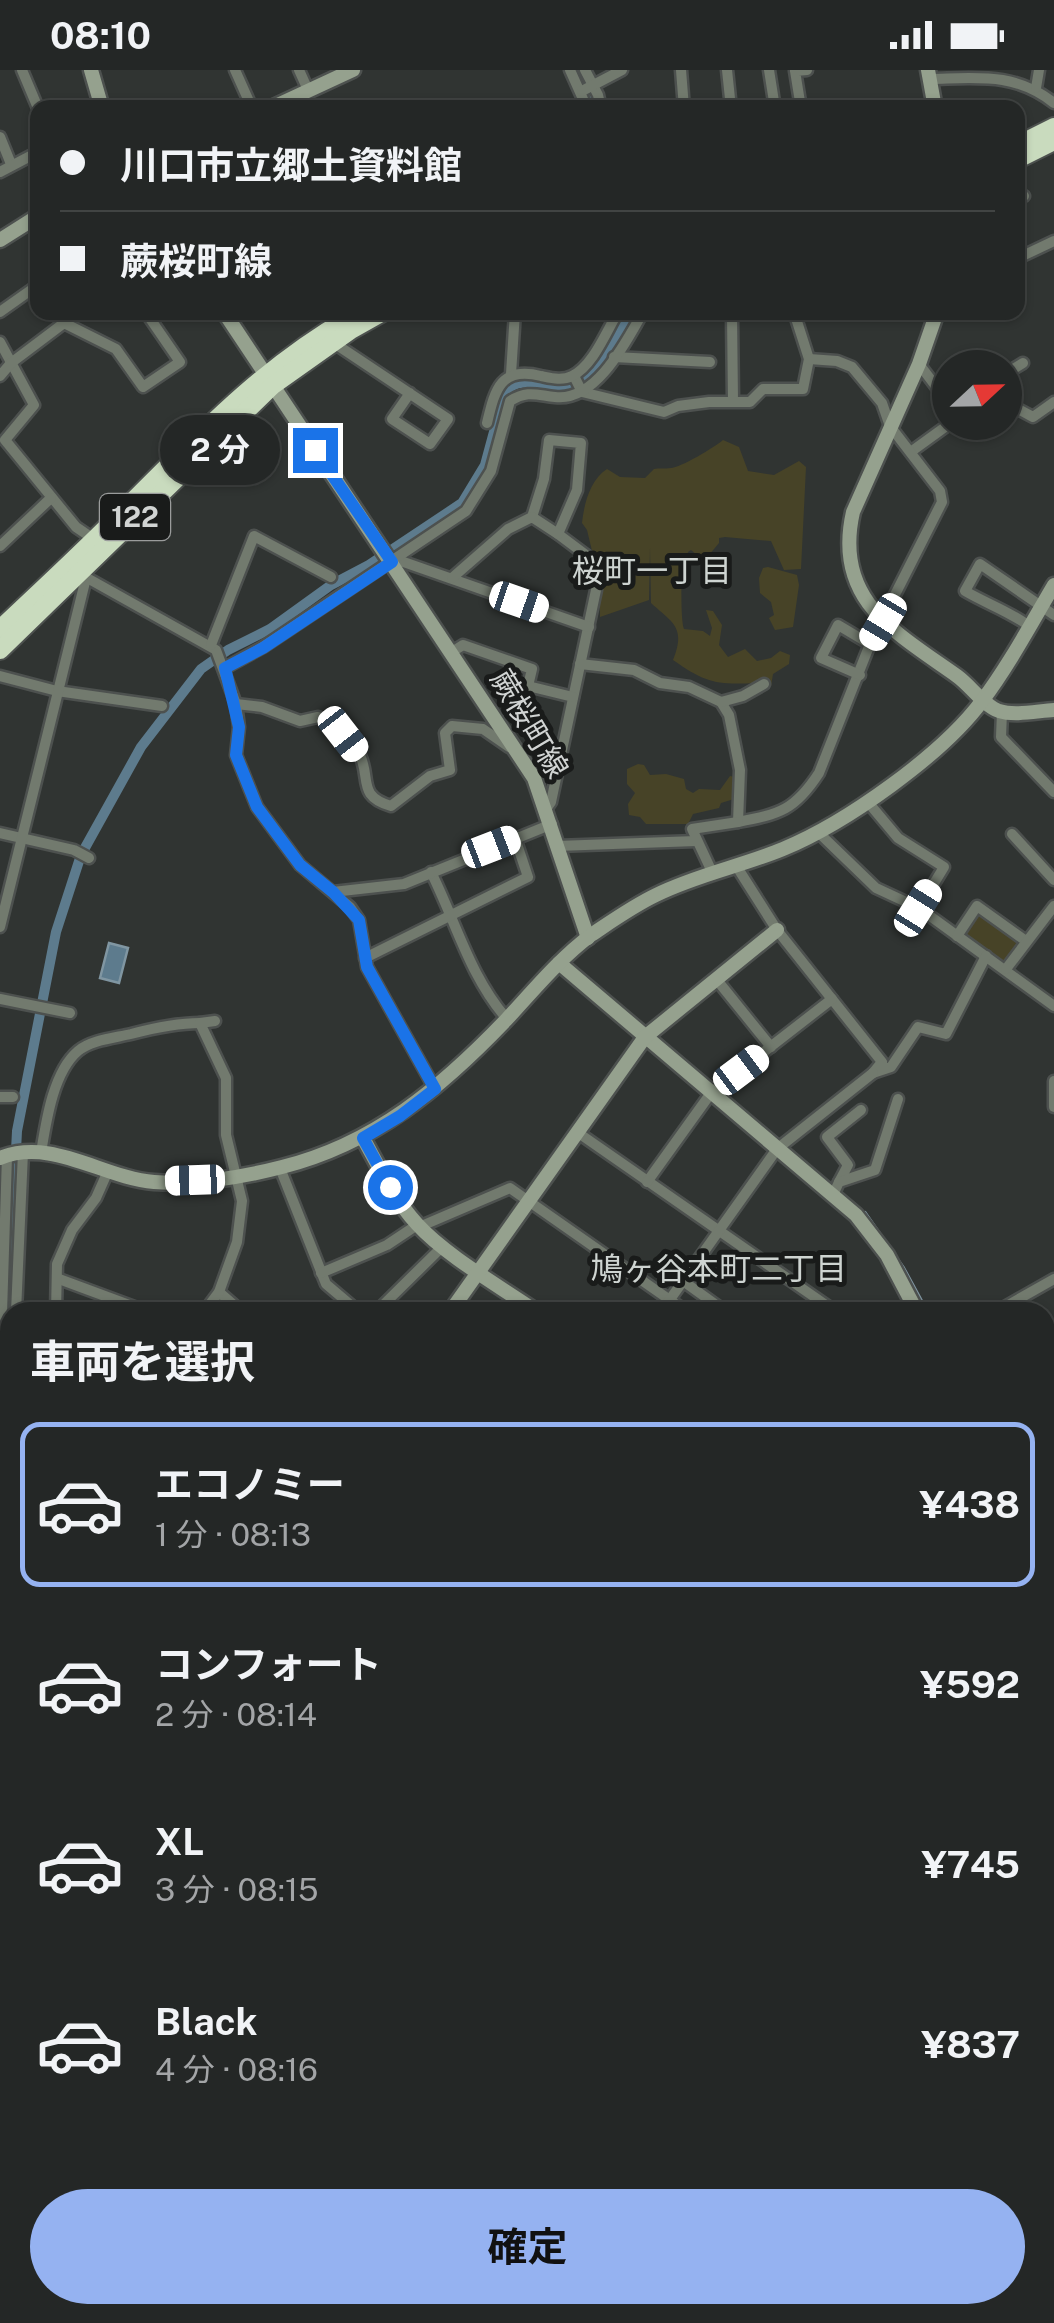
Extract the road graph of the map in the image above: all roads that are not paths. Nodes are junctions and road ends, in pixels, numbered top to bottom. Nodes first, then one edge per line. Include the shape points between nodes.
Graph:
1 (22, 70) edge
2 (91, 70) edge
3 (235, 70) edge
4 (300, 70) edge
5 (352, 70) edge
6 (570, 70) edge
7 (585, 70) edge
8 (622, 70) edge
9 (681, 70) edge
10 (727, 70) edge
11 (770, 70) edge
12 (808, 70) edge
13 (1040, 70) edge
14 (794, 71) edge
15 (929, 74) edge
16 (593, 86) junction
17 (1036, 88) junction
18 (308, 90) junction
19 (582, 91) junction
20 (35, 100) edge
21 (100, 100) edge
22 (248, 100) edge
23 (287, 100) edge
24 (585, 100) edge
25 (598, 100) edge
26 (683, 100) edge
27 (730, 100) edge
28 (774, 100) edge
29 (800, 100) edge
30 (934, 100) edge
31 (1054, 102) edge
32 (1054, 127) edge
33 (0, 137) edge
34 (1025, 142) edge
35 (1054, 142) edge
36 (30, 156) edge
37 (1025, 156) edge
38 (11, 164) junction
39 (0, 172) edge
40 (30, 221) edge
41 (0, 240) edge
42 (1054, 241) edge
43 (1025, 255) edge
44 (30, 291) edge
45 (0, 312) edge
46 (155, 320) edge
47 (229, 320) edge
48 (347, 320) edge
49 (370, 320) edge
50 (515, 320) edge
51 (613, 320) edge
52 (638, 320) edge
53 (732, 320) edge
54 (797, 320) edge
55 (934, 320) edge
56 (0, 342) edge
57 (333, 342) junction
58 (614, 357) junction
59 (809, 359) junction
60 (710, 362) dead end
61 (12, 363) junction
62 (919, 364) junction
63 (512, 374) junction
64 (0, 376) edge
65 (574, 376) junction
66 (268, 380) junction
67 (932, 381) edge
68 (582, 392) junction
69 (410, 393) junction
70 (733, 402) junction
71 (1054, 402) edge
72 (1022, 411) edge
73 (487, 424) dead end
74 (890, 426) junction
75 (932, 436) edge
76 (2, 442) edge
77 (912, 451) junction
78 (51, 498) junction
79 (532, 517) junction
80 (558, 534) junction
81 (95, 540) junction
82 (0, 544) edge
83 (389, 556) junction
84 (83, 576) junction
85 (331, 577) dead end
86 (452, 578) junction
87 (1054, 585) edge
88 (1048, 611) edge
89 (883, 622) junction
90 (589, 626) junction
91 (1030, 626) junction
92 (0, 629) edge
93 (870, 644) junction
94 (0, 650) edge
95 (452, 652) junction
96 (218, 656) junction
97 (580, 664) junction
98 (0, 676) edge
99 (860, 676) junction
100 (764, 684) dead end
101 (57, 691) junction
102 (573, 698) junction
103 (983, 700) junction
104 (721, 702) junction
105 (236, 704) junction
106 (162, 706) dead end
107 (1054, 710) edge
108 (1002, 712) junction
109 (521, 756) junction
110 (1054, 792) edge
111 (867, 801) junction
112 (546, 809) junction
113 (738, 822) junction
114 (552, 824) junction
115 (0, 833) edge
116 (819, 834) junction
117 (1012, 834) dead end
118 (22, 838) junction
119 (514, 838) junction
120 (696, 841) junction
121 (557, 846) junction
122 (89, 858) dead end
123 (737, 867) junction
124 (431, 872) junction
125 (713, 874) junction
126 (1054, 880) edge
127 (333, 892) junction
128 (1054, 906) edge
129 (918, 908) junction
130 (454, 917) junction
131 (0, 928) edge
132 (777, 930) junction
133 (957, 936) junction
134 (588, 938) junction
135 (1026, 940) junction
136 (986, 956) junction
137 (365, 958) junction
138 (559, 963) junction
139 (1006, 969) junction
140 (716, 980) junction
141 (0, 999) edge
142 (832, 999) junction
143 (1054, 1006) edge
144 (70, 1013) dead end
145 (506, 1019) junction
146 (215, 1021) dead end
147 (200, 1023) junction
148 (644, 1037) junction
149 (771, 1047) junction
150 (873, 1072) junction
151 (1054, 1081) edge
152 (435, 1089) junction
153 (711, 1093) junction
154 (898, 1099) dead end
155 (1054, 1107) edge
156 (862, 1110) dead end
157 (577, 1132) junction
158 (363, 1138) junction
159 (777, 1148) junction
160 (41, 1153) junction
161 (12, 1155) edge
162 (280, 1168) junction
163 (108, 1171) junction
164 (238, 1175) junction
165 (647, 1182) junction
166 (836, 1188) junction
167 (528, 1200) junction
168 (418, 1226) junction
169 (717, 1229) junction
170 (442, 1248) junction
171 (478, 1270) junction
172 (322, 1273) junction
173 (59, 1280) junction
174 (1054, 1280) edge
175 (683, 1281) junction
176 (219, 1292) junction
177 (670, 1300) junction
178 (1018, 1300) joint
179 (1, 1302) edge
180 (16, 1302) edge
181 (57, 1302) edge
182 (120, 1302) edge
183 (212, 1302) edge
184 (230, 1302) edge
185 (347, 1302) edge
186 (386, 1302) edge
187 (457, 1302) edge
188 (523, 1302) edge
189 (673, 1302) edge
190 (712, 1302) edge
191 (822, 1302) edge
192 (911, 1302) edge
193 (1014, 1302) edge

1 - 20 street
2 - 21 main road
3 - 22 street
4 - 18 street
5 - 18 main road
6 - 19 street
7 - 16 street
8 - 16 street
9 - 26 street
10 - 27 street
11 - 28 street
12 - 14 street
13 - 17 street
14 - 29 street
15 - 17 street
15 - 30 main road
16 - 19 street
16 - 25 street
17 - 31 street
18 - 23 main road
19 - 24 street
32 - 34 highway
33 - 38 street
35 - 37 highway
36 - 38 street
38 - 39 street
40 - 41 main road
42 - 43 street
44 - 45 street
46 - 61 street via 180,362 142,386 116,349 64,323
47 - 66 main road, 蕨桜町線
48 - 66 highway, 122
49 - 57 highway, 122
50 - 63 street
51 - 65 street
52 - 58 street
53 - 70 street
54 - 59 street
55 - 62 main road
56 - 61 street
57 - 66 highway, 122
57 - 69 street
58 - 60 street
58 - 68 street
59 - 70 street via 803,389 763,389 750,402
59 - 74 street via 852,367 882,403
61 - 64 street
61 - 76 street via 34,405
62 - 67 street
62 - 74 main road
63 - 65 street
63 - 73 street via 496,390
65 - 68 street
66 - 81 highway, 122 via 206,426
66 - 83 main road, 蕨桜町線
66 - 84 highway, 122
68 - 70 street via 664,412
68 - 83 street via 555,398 536,392 510,400 491,471 476,498 452,522
69 - 69 street via 448,418 430,444 392,419
71 - 72 street via 1034,417
74 - 77 street
74 - 89 main road via 848,536 858,584
75 - 77 street
76 - 78 street
77 - 89 street via 940,490 942,507
78 - 81 street
78 - 82 street
79 - 80 street
79 - 80 street via 549,440 581,444 576,490
79 - 86 street
80 - 90 street via 594,561
81 - 92 highway, 122
83 - 86 street
83 - 95 main road, 蕨桜町線
83 - 96 street via 263,648
84 - 94 highway, 122
84 - 96 street
84 - 101 street
85 - 96 street via 254,536
86 - 90 street
87 - 88 main road
88 - 91 main road
88 - 91 street via 980,564 965,591
89 - 93 street
89 - 103 main road
90 - 97 street
91 - 103 main road
93 - 99 street
93 - 99 street via 838,625 822,658
95 - 102 street via 463,645 532,669 528,686
95 - 109 main road, 蕨桜町線
96 - 105 street
97 - 102 street
97 - 104 street via 634,670
98 - 101 street
99 - 113 street via 808,790 783,811
100 - 104 street
101 - 106 street
101 - 118 street
102 - 112 street
103 - 108 main road
103 - 111 main road
104 - 113 street via 740,770
105 - 109 street via 331,723 359,754 371,796 391,806 430,776 450,770 445,734 452,726 483,729
105 - 127 street via 236,755 257,807 300,865
107 - 108 main road
108 - 110 street via 1001,737
109 - 112 main road, 蕨桜町線
111 - 116 main road
111 - 129 street via 898,838 944,867
112 - 114 main road, 蕨桜町線
113 - 120 street via 692,829
114 - 119 street
114 - 121 main road, 蕨桜町線
115 - 118 street
116 - 123 main road
116 - 129 street via 876,888
117 - 126 street
118 - 122 street
118 - 131 street
119 - 124 street
119 - 130 street via 528,877
120 - 121 street
120 - 125 street
121 - 134 main road, 蕨桜町線
123 - 125 main road
123 - 132 street
124 - 127 street via 404,884
124 - 130 street
125 - 134 main road via 654,896
127 - 137 street via 359,920
128 - 135 street
129 - 133 street
130 - 137 street
130 - 145 street via 477,979
132 - 140 main road
132 - 142 street
133 - 135 street via 977,906
133 - 136 street
134 - 138 main road
135 - 139 street
136 - 139 street
136 - 150 street via 946,1034 918,1026 891,1067
137 - 152 street
138 - 145 main road
138 - 148 main road
139 - 143 street
140 - 148 main road
140 - 149 street
141 - 144 street
142 - 149 street
142 - 150 street via 882,1062
145 - 152 main road
146 - 147 street
147 - 160 street via 146,1030 76,1052 50,1100
147 - 164 street via 226,1078 226,1135
148 - 153 main road
148 - 157 main road
149 - 153 street
150 - 159 street
151 - 155 street
152 - 158 main road
153 - 159 main road
153 - 165 street
154 - 166 street via 875,1170
156 - 166 street via 827,1137 848,1165
157 - 165 street
157 - 167 main road
158 - 162 main road
158 - 168 main road
159 - 166 main road
159 - 169 street
160 - 161 main road
160 - 163 main road
161 - 179 street
161 - 180 street
162 - 164 main road
162 - 172 street
163 - 164 main road via 155,1182
163 - 173 street via 72,1230 57,1264
164 - 176 street via 240,1231
165 - 169 street
166 - 192 main road
167 - 168 street via 510,1188
167 - 171 main road
167 - 177 street
168 - 170 main road
168 - 172 street
169 - 175 street
169 - 191 street
170 - 171 main road
170 - 186 street
171 - 187 main road
171 - 188 main road
172 - 185 street
173 - 181 street
173 - 182 street
174 - 178 street
175 - 177 street
175 - 190 street
176 - 183 street
176 - 184 street
177 - 189 street
178 - 193 street

